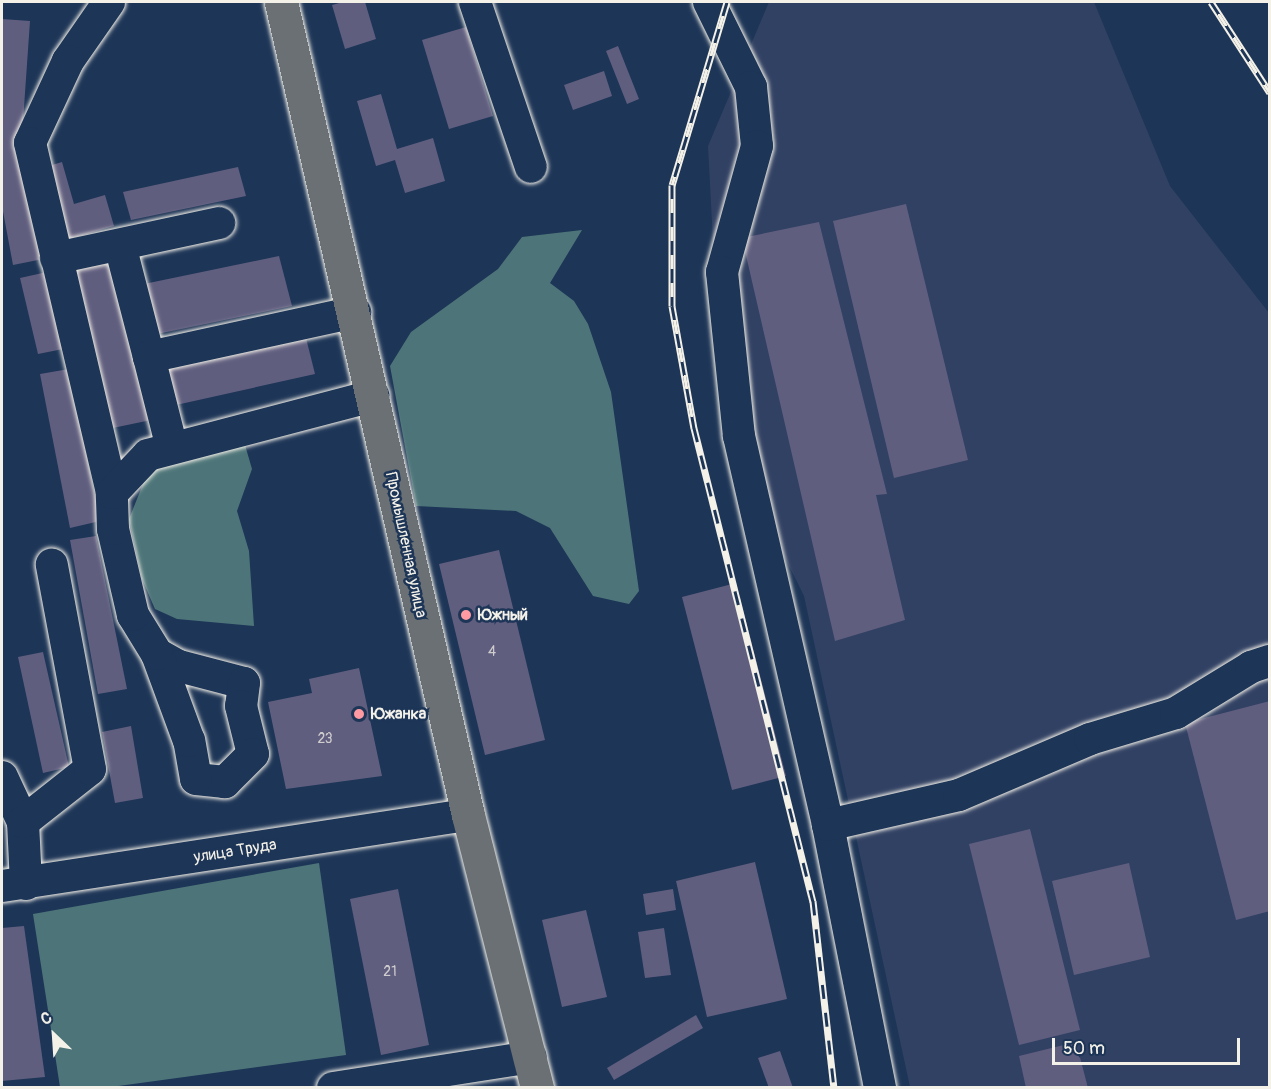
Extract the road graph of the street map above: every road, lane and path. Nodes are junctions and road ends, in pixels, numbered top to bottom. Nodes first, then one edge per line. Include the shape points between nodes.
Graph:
1 (109, 2) edge
2 (281, 2) edge
3 (475, 2) edge
4 (708, 2) edge
5 (531, 167) dead end
6 (219, 223) dead end
7 (120, 244) junction
8 (56, 258) junction
9 (355, 312) junction
10 (149, 357) junction
11 (373, 396) junction
12 (172, 448) junction
13 (112, 493) junction
14 (52, 565) dead end
15 (157, 654) dead end
16 (1269, 661) edge
17 (2, 777) edge
18 (468, 815) junction
19 (24, 822) junction
20 (828, 825) junction
21 (14, 885) edge
22 (534, 1072) edge
23 (333, 1088) edge
24 (880, 1088) edge

1 - 8 street via 68,61 30,143
2 - 9 main road, Промышленная улица
3 - 5 street
4 - 20 street via 751,87 758,146 722,272 740,436
6 - 7 street
7 - 8 street
7 - 10 street
8 - 13 street
9 - 10 street
9 - 11 main road, Промышленная улица
10 - 12 street
11 - 12 street
11 - 18 main road, Промышленная улица
12 - 13 street via 148,455
13 - 15 street via 113,530 133,615
14 - 19 street via 90,769
16 - 20 street via 1251,666 1176,713 1090,739 959,795
17 - 19 street
18 - 21 street, улица Труда
18 - 22 main road, Промышленная улица
19 - 21 street
20 - 24 street
22 - 23 street

